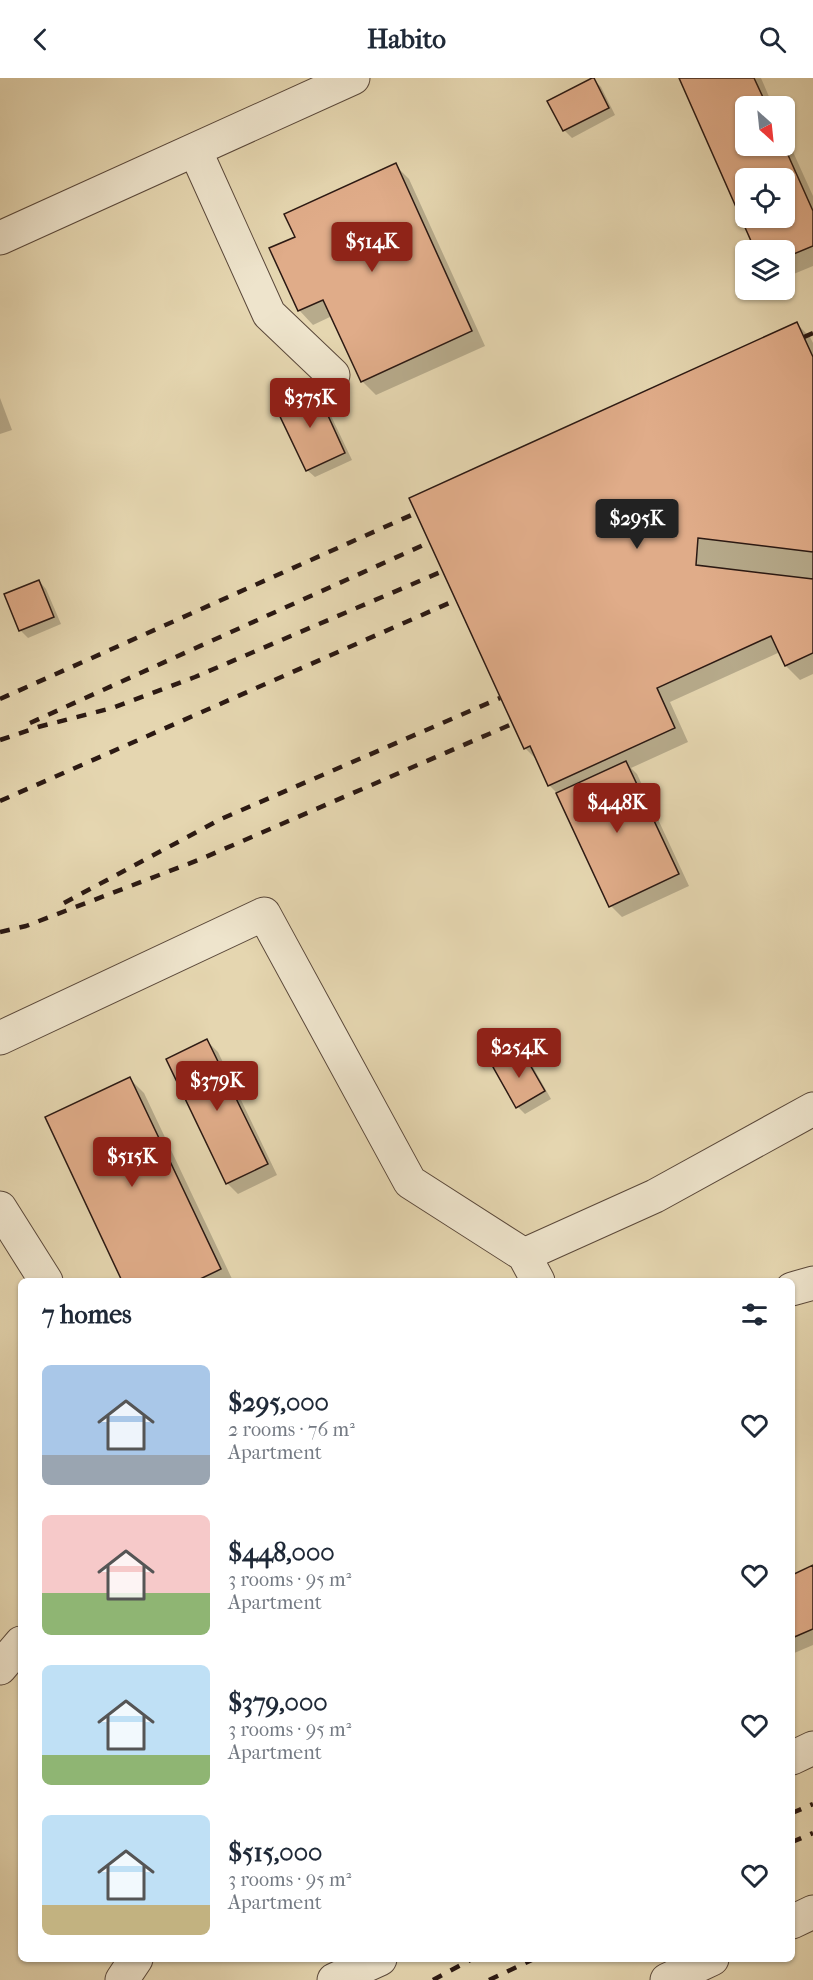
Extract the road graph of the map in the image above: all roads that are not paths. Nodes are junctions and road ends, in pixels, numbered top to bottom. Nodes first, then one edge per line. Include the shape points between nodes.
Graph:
1 (352, 78) edge
2 (195, 150) junction
3 (0, 238) edge
4 (333, 375) dead end
5 (0, 1038) edge
6 (813, 1109) edge
7 (0, 1208) edge
8 (531, 1268) edge
9 (44, 1278) edge
10 (813, 1283) edge
11 (795, 1288) edge
12 (18, 1647) edge
13 (0, 1668) edge
14 (813, 1748) edge
15 (795, 1757) edge
16 (813, 1912) edge
17 (795, 1921) edge
18 (134, 1962) edge
19 (373, 1962) edge
20 (706, 1962) edge
21 (122, 1980) edge
22 (334, 1980) edge
23 (667, 1980) edge

1 - 2 lane
2 - 3 lane
2 - 4 lane via 269,314
5 - 8 lane via 264,914 410,1182
6 - 8 lane
7 - 9 lane
10 - 11 lane
12 - 13 lane
14 - 15 lane
16 - 17 lane
18 - 21 lane
19 - 22 lane
20 - 23 lane

